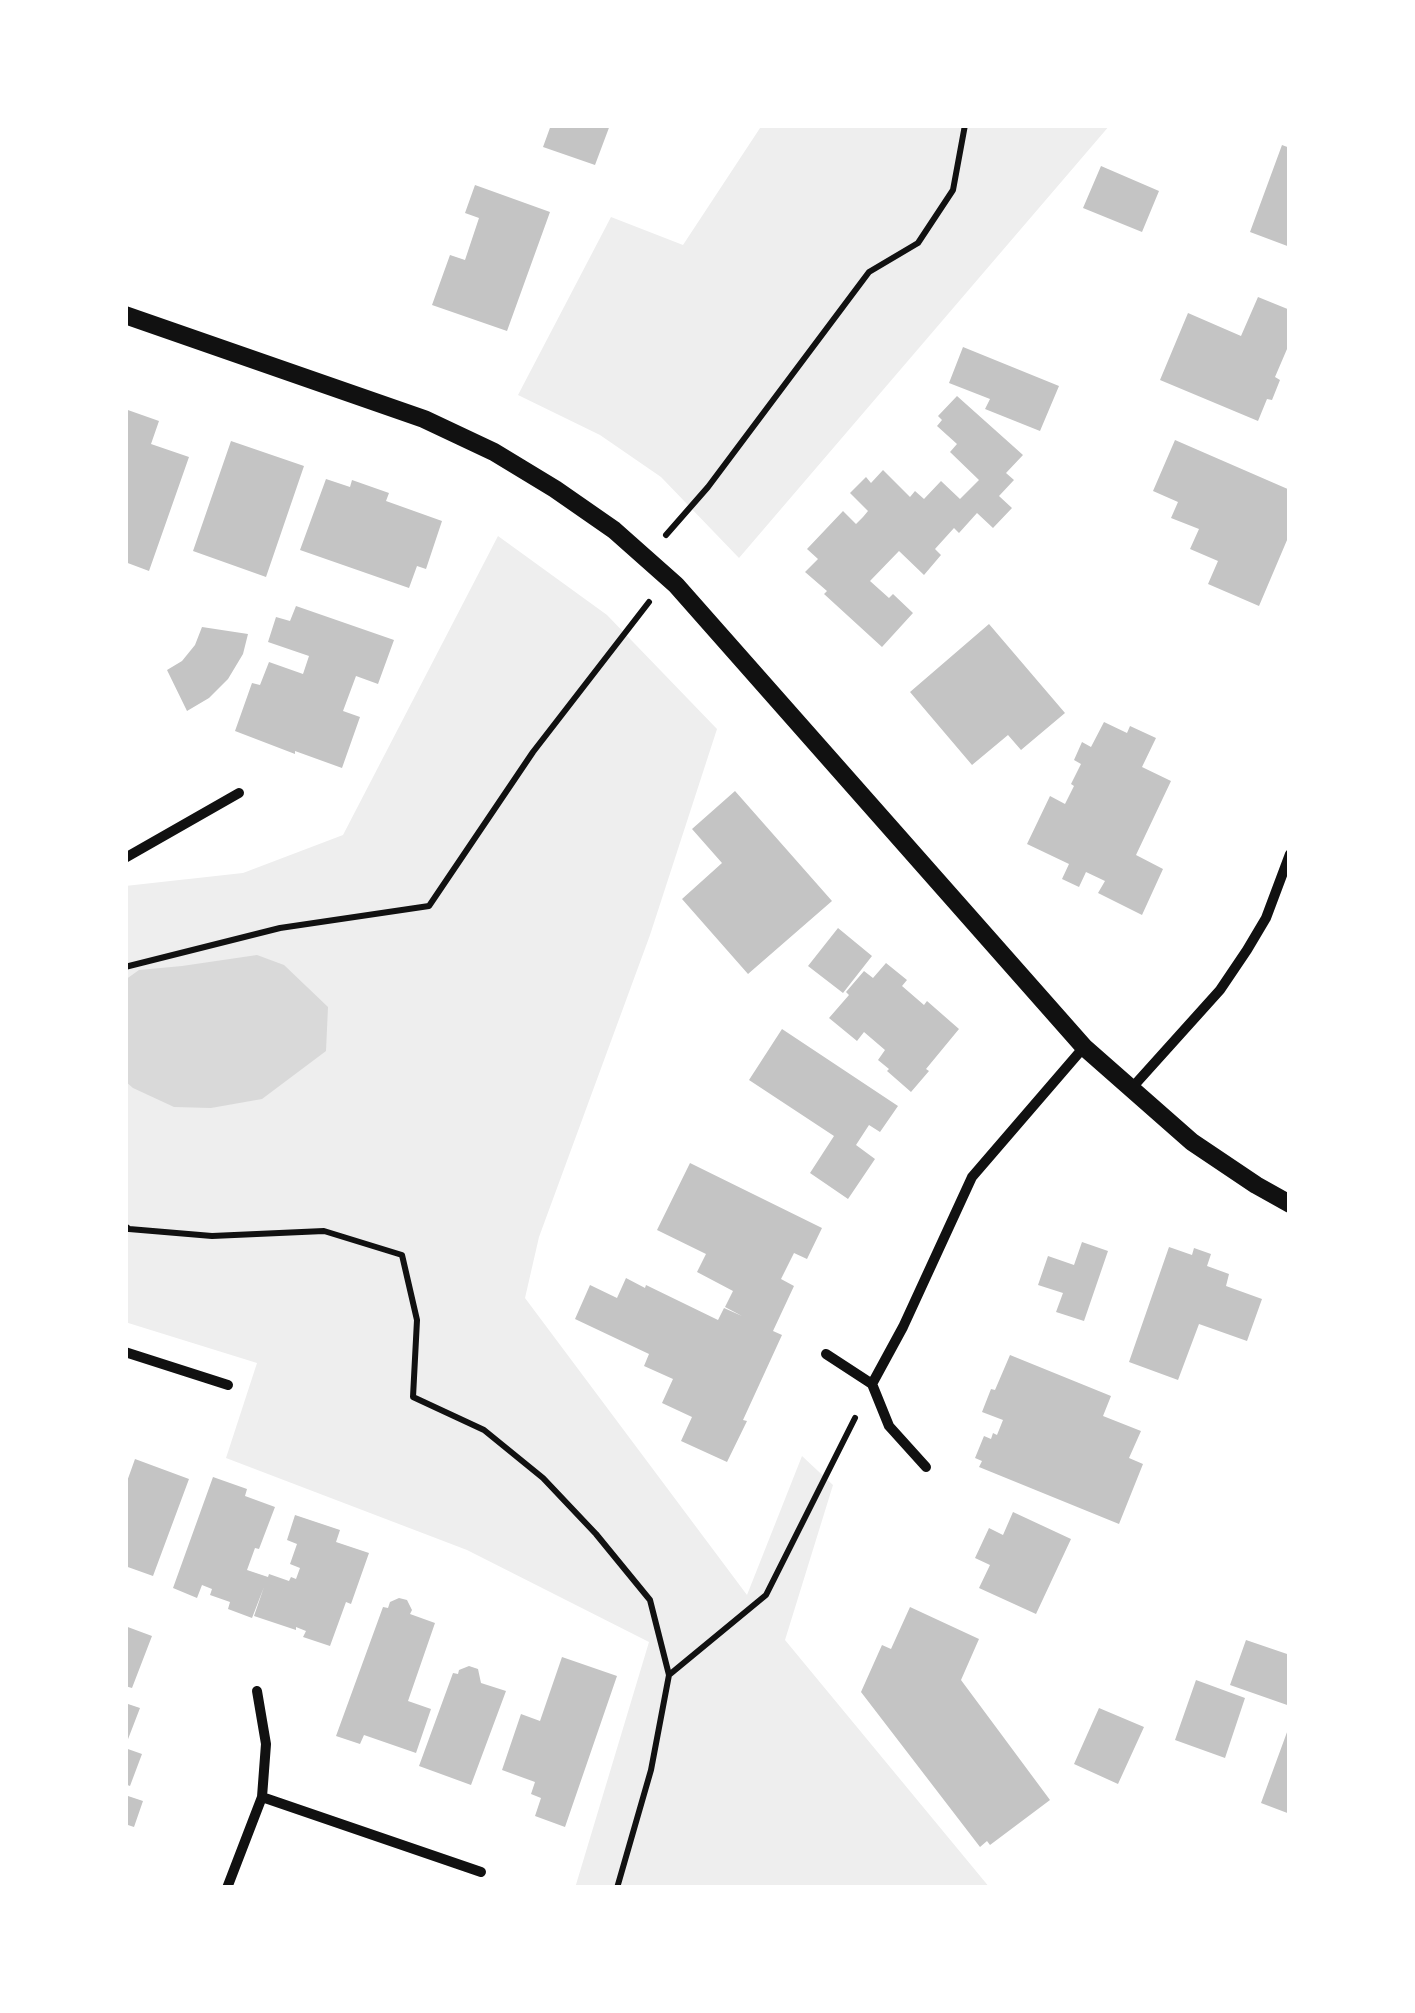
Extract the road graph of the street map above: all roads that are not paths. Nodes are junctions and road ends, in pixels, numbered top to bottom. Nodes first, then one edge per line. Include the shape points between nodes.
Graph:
1 (125, 315) edge
2 (239, 793) dead end
3 (1290, 854) edge
4 (125, 858) edge
5 (1084, 1047) junction
6 (1130, 1090) junction
7 (1290, 1204) edge
8 (125, 1352) edge
9 (826, 1354) dead end
10 (872, 1384) junction
11 (228, 1386) dead end
12 (926, 1468) dead end
13 (256, 1691) dead end
14 (262, 1797) junction
15 (481, 1872) dead end
16 (227, 1888) edge

1 - 5 street via 424,419 494,452 614,530 668,578
2 - 4 street
3 - 6 street via 1266,918 1220,990
5 - 6 street
5 - 10 street via 972,1177
6 - 7 street via 1192,1142
8 - 11 street
9 - 10 street
10 - 12 street via 888,1426
13 - 14 street via 266,1744
14 - 15 street
14 - 16 street

